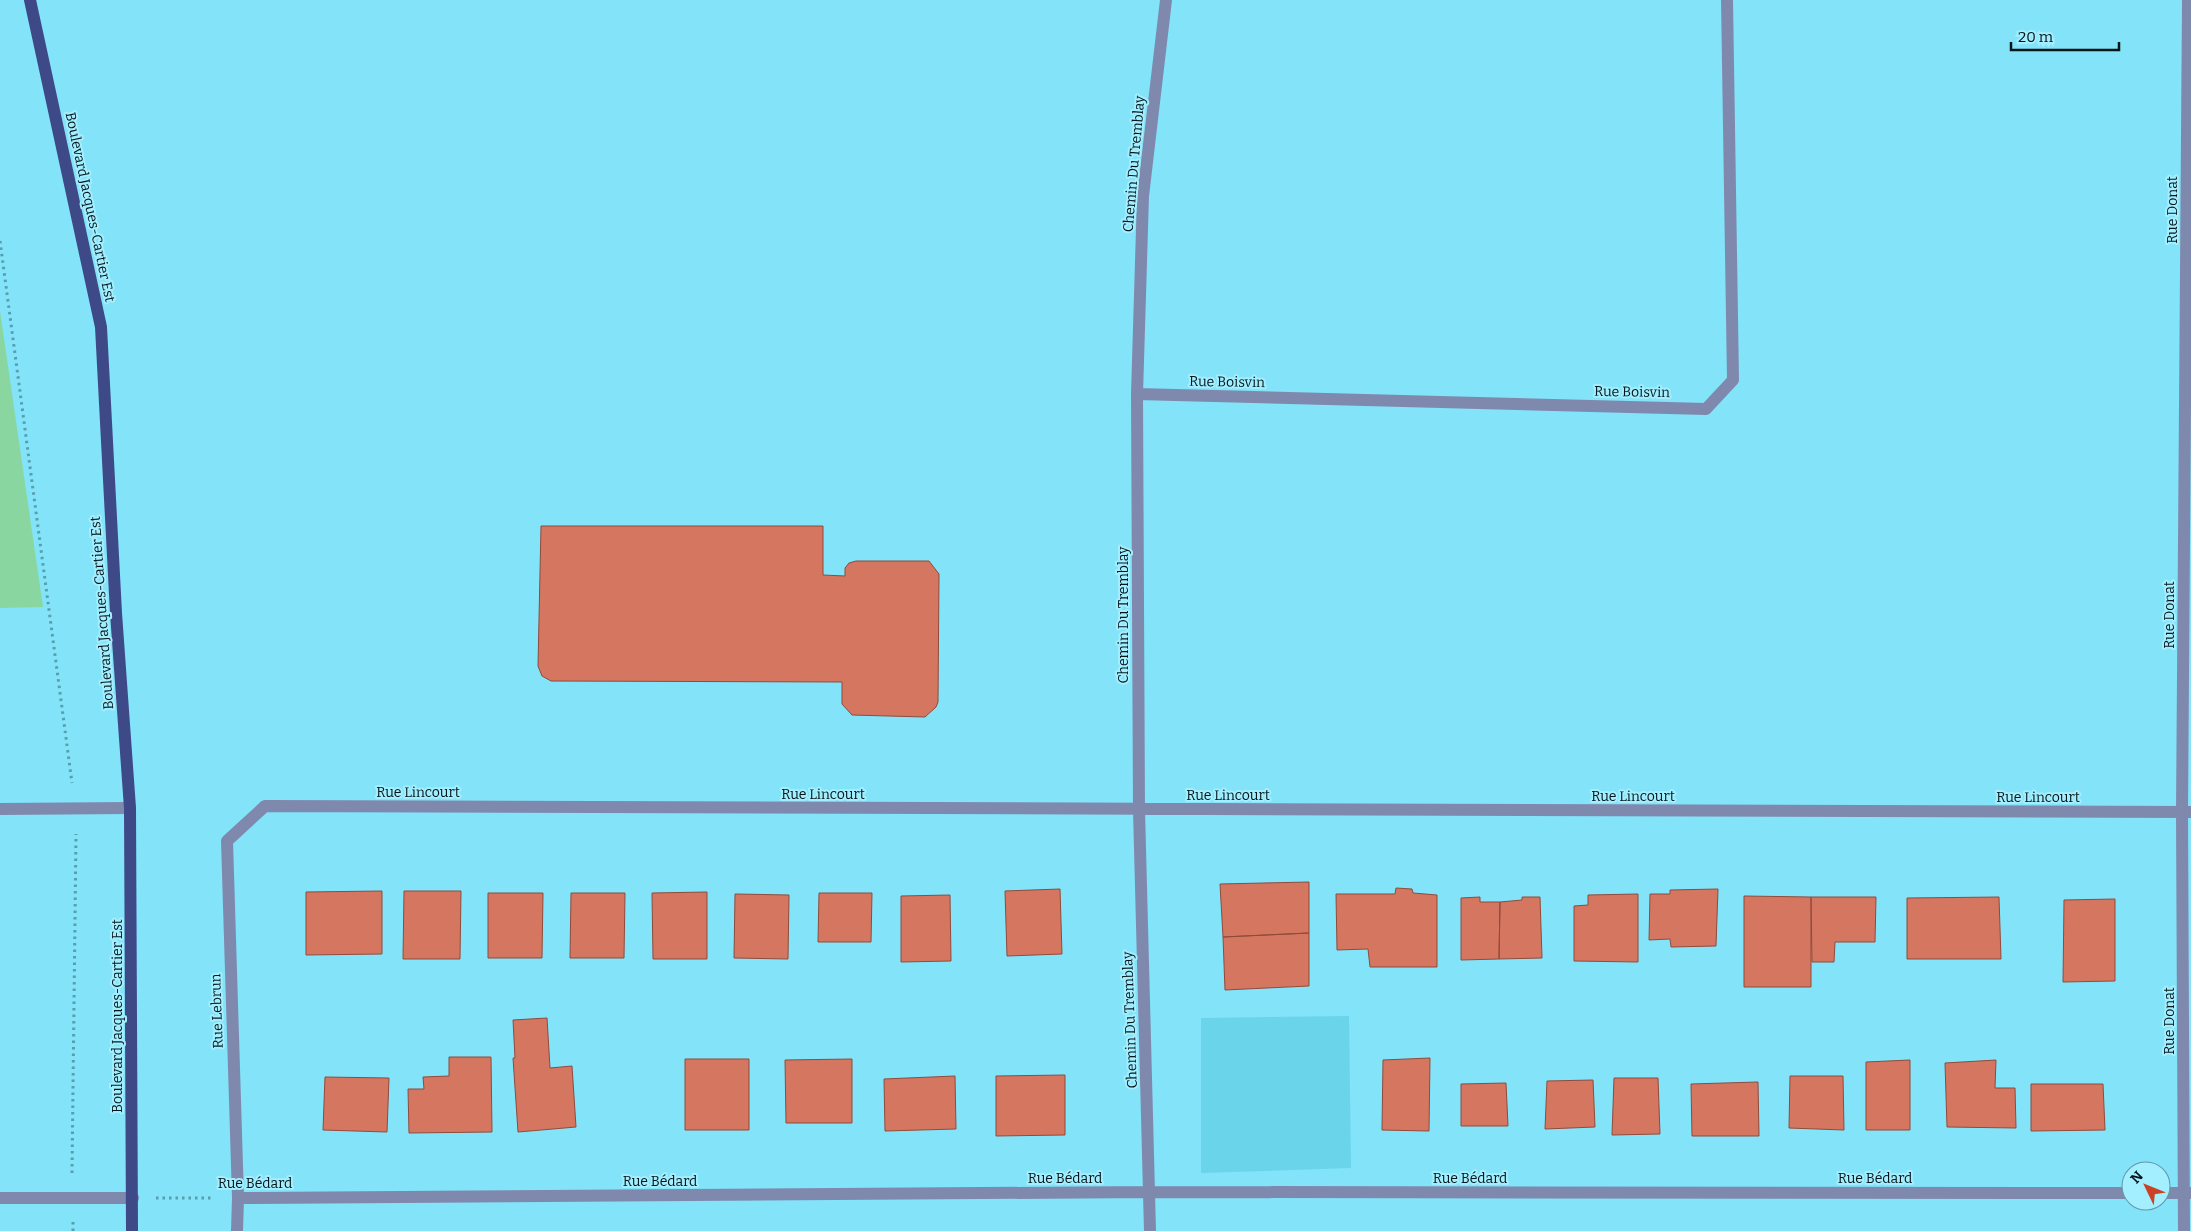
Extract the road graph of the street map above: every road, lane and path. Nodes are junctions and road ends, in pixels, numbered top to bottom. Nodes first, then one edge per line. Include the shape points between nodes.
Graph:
1 (30, 0) edge
2 (1166, 0) edge
3 (1727, 0) edge
4 (2188, 0) edge
5 (0, 241) edge
6 (1137, 394) junction
7 (265, 806) joint
8 (130, 808) junction
9 (0, 809) edge
10 (76, 809) junction
11 (1139, 810) junction
12 (2187, 812) edge
13 (1149, 1192) junction
14 (2121, 1193) edge
15 (2171, 1193) edge
16 (2188, 1193) edge
17 (0, 1198) edge
18 (72, 1198) junction
19 (133, 1198) junction
20 (238, 1198) junction
21 (73, 1231) edge
22 (132, 1231) edge
23 (237, 1231) edge
24 (1150, 1231) edge
25 (2184, 1231) edge

1 - 8 main road, Boulevard Jacques-Cartier Est via 101,327
2 - 6 street, Chemin Du Tremblay via 1143,196
3 - 6 street, Rue Boisvin via 1733,380 1706,409
4 - 12 street, Rue Donat
5 - 10 path
6 - 11 street, Chemin Du Tremblay
7 - 11 street, Rue Lincourt
7 - 20 street, Rue Lebrun via 227,841
8 - 10 street
8 - 19 main road, Boulevard Jacques-Cartier Est
9 - 10 street
10 - 18 path
11 - 12 street, Rue Lincourt
11 - 13 street, Chemin Du Tremblay
12 - 16 street, Rue Donat
13 - 14 street, Rue Bédard
13 - 20 street, Rue Bédard
13 - 24 street, Chemin Du Tremblay
15 - 16 street
16 - 25 street, Rue Donat
17 - 18 street
18 - 19 street
18 - 21 path
19 - 20 path, Rue Bédard
19 - 22 main road, Boulevard Jacques-Cartier Est
20 - 23 street, Rue Lebrun

